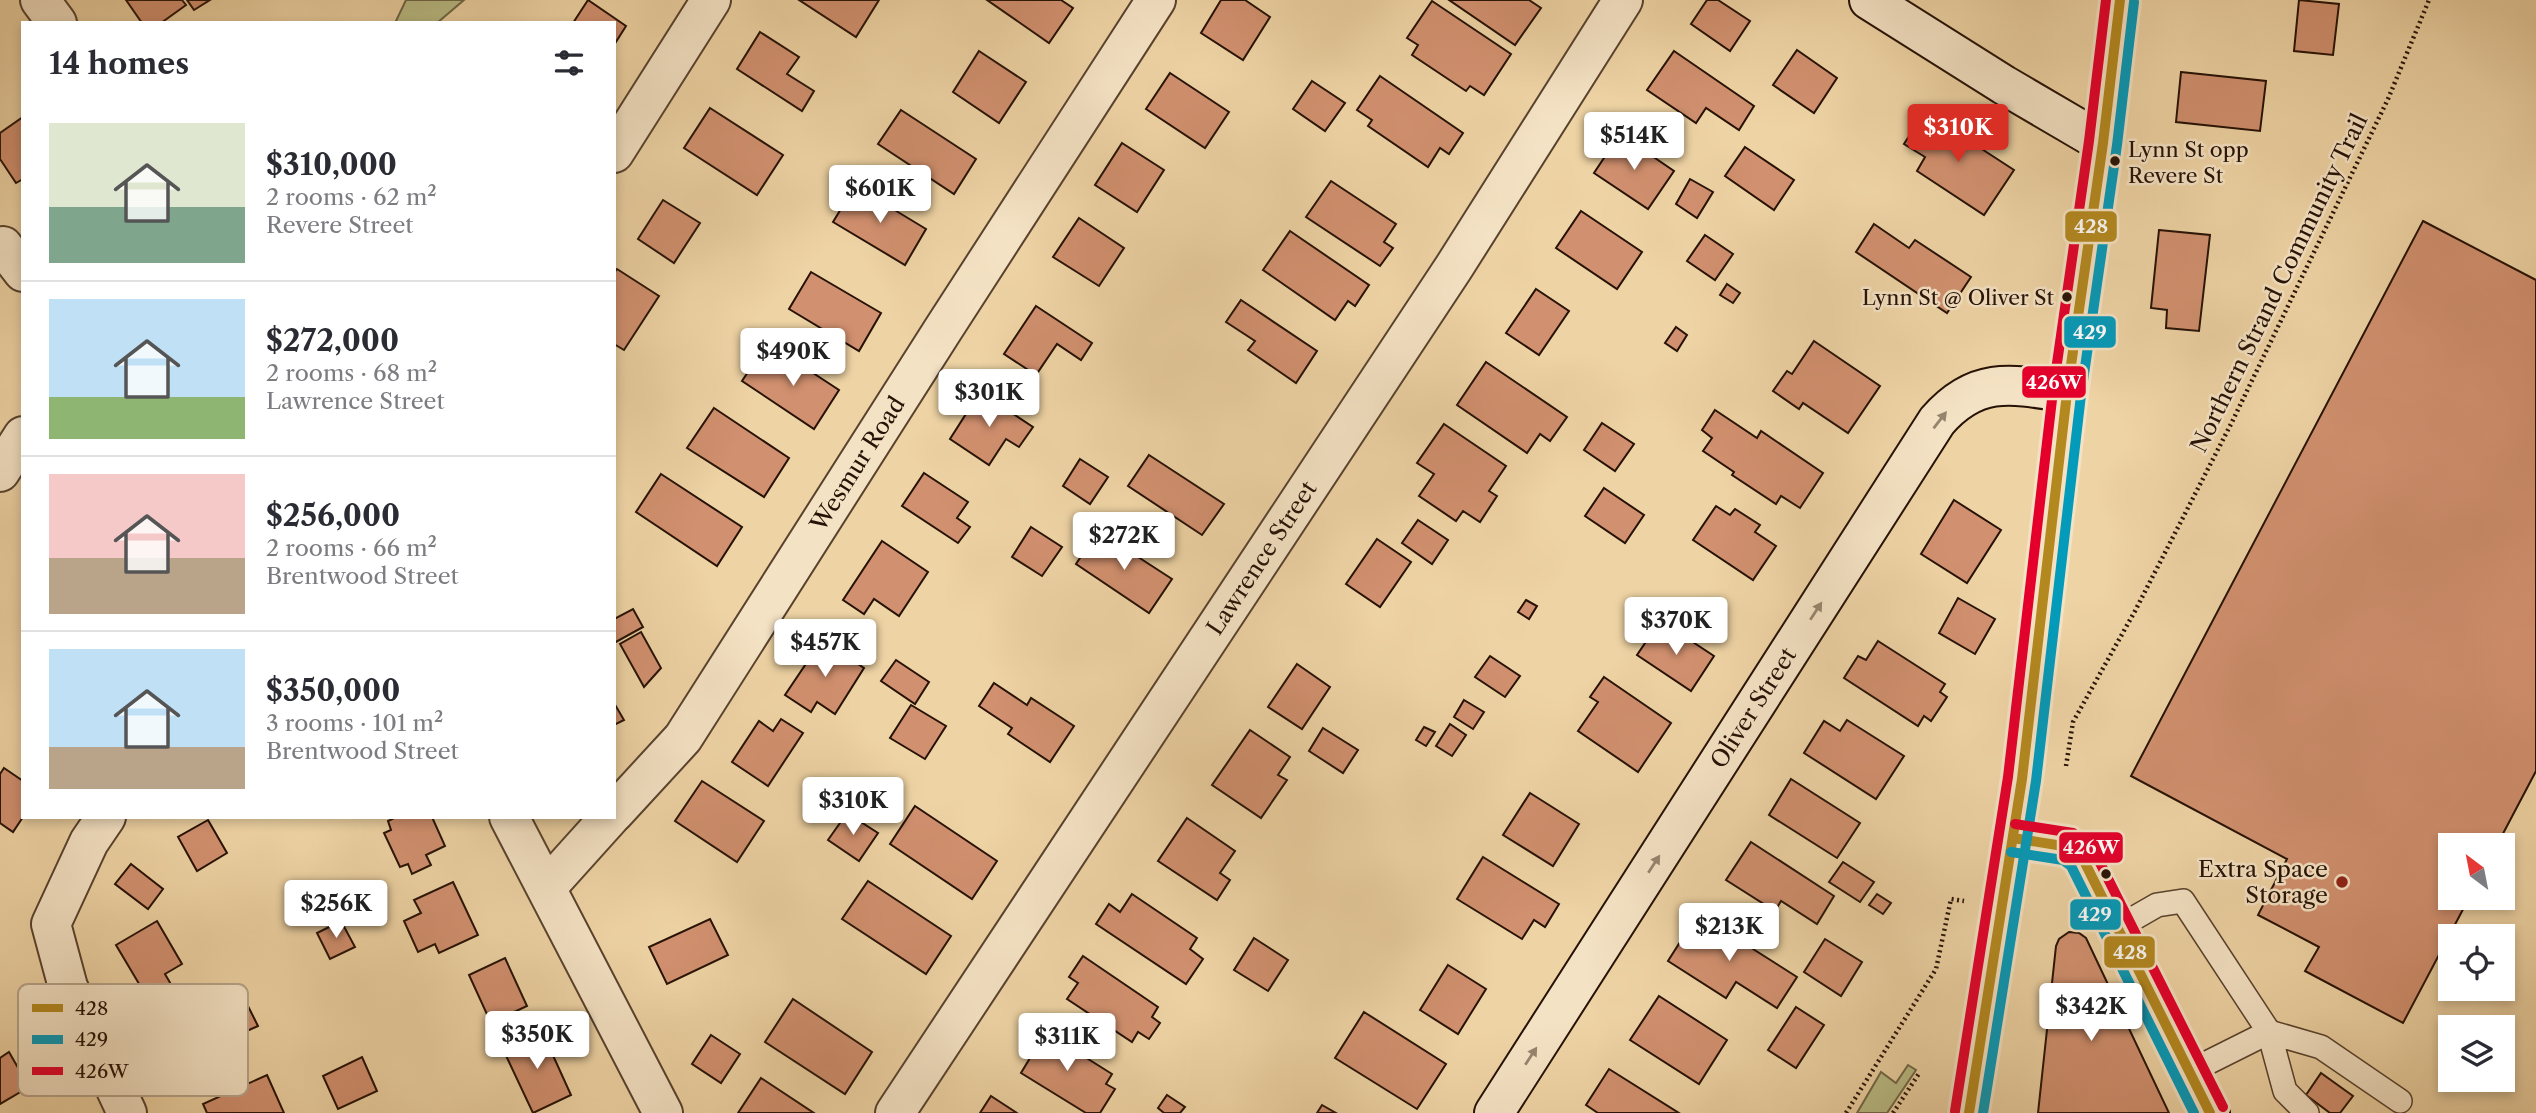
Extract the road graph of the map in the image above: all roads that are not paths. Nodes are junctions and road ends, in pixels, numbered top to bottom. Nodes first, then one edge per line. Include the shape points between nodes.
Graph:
1 (40, 0) edge
2 (711, 0) edge
3 (1156, 0) edge
4 (1623, 0) edge
5 (1869, 0) edge
6 (2120, 0) edge
7 (56, 21) edge
8 (2103, 143) junction
9 (616, 150) edge
10 (2067, 393) junction
11 (21, 439) edge
12 (0, 472) edge
13 (616, 811) edge
14 (105, 819) edge
15 (510, 819) edge
16 (608, 819) edge
17 (2013, 838) junction
18 (547, 887) junction
19 (2117, 928) junction
20 (67, 984) edge
21 (2269, 1032) junction
22 (2189, 1072) junction
23 (119, 1096) edge
24 (2399, 1101) dead end
25 (127, 1113) edge
26 (663, 1113) edge
27 (895, 1113) edge
28 (1494, 1113) edge
29 (1969, 1113) edge
30 (2210, 1113) edge
31 (2306, 1113) edge

1 - 7 street
2 - 9 street
3 - 13 street, Wesmur Road via 683,738
4 - 27 street, Lawrence Street via 1447,279
5 - 8 street
6 - 8 street
8 - 10 street
10 - 17 street
28 -> 10 street, Oliver Street via 1937,421 1960,399 1993,385
11 - 12 street
14 - 20 street via 51,924
15 - 18 street
16 - 18 street
17 - 19 street via 2076,850
17 - 29 street
18 - 26 street
19 - 21 lane via 2157,905 2183,901
19 - 22 street
21 - 22 lane
21 - 24 lane via 2321,1047
21 - 31 lane via 2285,1091
22 - 30 street
23 - 25 street

